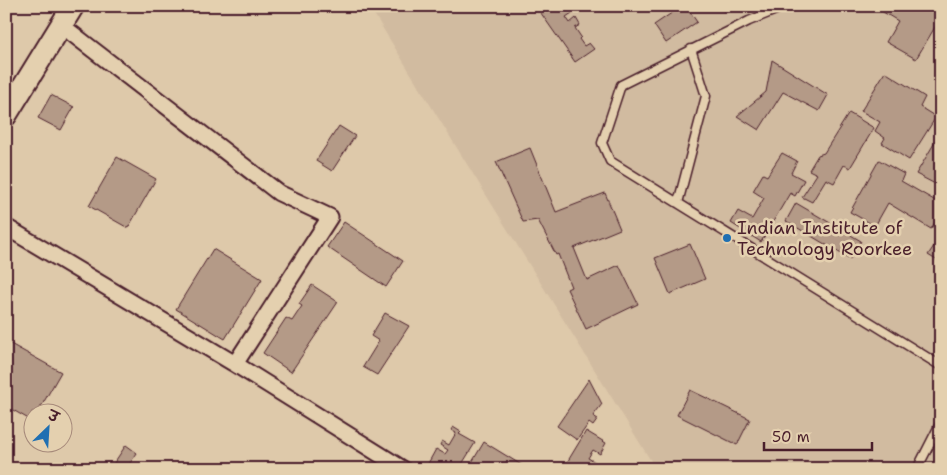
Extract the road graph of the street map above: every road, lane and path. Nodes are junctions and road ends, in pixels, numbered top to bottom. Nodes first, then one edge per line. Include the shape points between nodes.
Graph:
1 (73, 6) edge
2 (786, 6) edge
3 (61, 25) junction
4 (691, 49) junction
5 (6, 115) edge
6 (678, 203) junction
7 (6, 227) edge
8 (235, 364) junction
9 (941, 366) edge
10 (941, 422) edge
11 (403, 469) edge
12 (917, 469) edge

1 - 3 main road
2 - 4 lane
3 - 5 main road
3 - 8 street via 279,193 330,217
4 - 6 lane via 706,96
4 - 6 lane via 621,85 602,143 610,161
6 - 9 lane
7 - 8 street
8 - 11 street
10 - 12 lane

